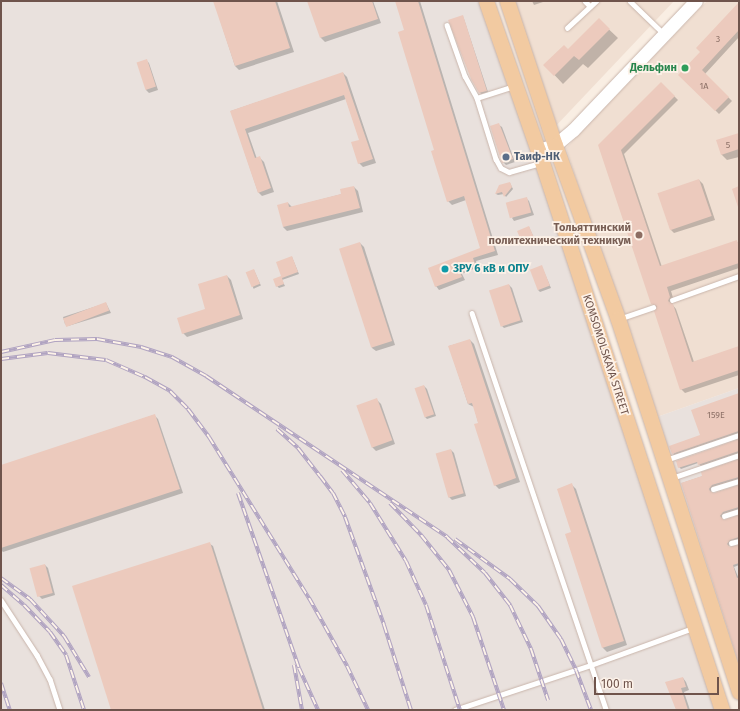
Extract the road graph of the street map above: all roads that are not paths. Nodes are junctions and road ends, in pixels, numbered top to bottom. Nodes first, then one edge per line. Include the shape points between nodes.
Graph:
1 (486, 1) edge
2 (506, 1) edge
3 (585, 1) edge
4 (596, 1) edge
5 (630, 1) edge
6 (696, 1) edge
7 (590, 6) junction
8 (447, 25) dead end
9 (567, 28) dead end
10 (664, 34) junction
11 (516, 86) junction
12 (477, 98) junction
13 (555, 145) junction
14 (540, 156) junction
15 (739, 276) edge
16 (672, 300) dead end
17 (653, 307) dead end
18 (472, 313) dead end
19 (618, 319) junction
20 (739, 435) edge
21 (739, 455) edge
22 (664, 461) junction
23 (670, 479) junction
24 (739, 481) edge
25 (713, 490) dead end
26 (739, 511) edge
27 (724, 516) dead end
28 (739, 541) edge
29 (731, 543) dead end
30 (1, 600) edge
31 (716, 620) junction
32 (694, 627) junction
33 (591, 665) junction
34 (739, 692) edge
35 (60, 710) edge
36 (456, 710) edge
37 (606, 710) edge
38 (722, 710) edge

1 - 11 main road, KOMSOMOLSKAYA STREET
2 - 13 main road, KOMSOMOLSKAYA STREET
3 - 7 lane
4 - 7 lane
5 - 10 lane
6 - 10 street
7 - 9 lane
8 - 12 lane via 465,76
10 - 13 street via 573,130
11 - 12 lane
11 - 14 main road, KOMSOMOLSKAYA STREET
12 - 14 lane via 501,168 509,172
13 - 14 street
13 - 19 main road, KOMSOMOLSKAYA STREET
14 - 32 main road, KOMSOMOLSKAYA STREET
15 - 16 lane
17 - 19 lane
18 - 33 lane
19 - 22 main road, KOMSOMOLSKAYA STREET
20 - 22 lane
21 - 23 lane
22 - 23 main road, KOMSOMOLSKAYA STREET
23 - 31 main road, KOMSOMOLSKAYA STREET
24 - 25 lane
26 - 27 lane
28 - 29 lane
30 - 35 lane via 50,679
31 - 32 main road
31 - 34 main road, KOMSOMOLSKAYA STREET
32 - 33 lane
32 - 38 main road, KOMSOMOLSKAYA STREET
33 - 36 lane
33 - 37 lane

